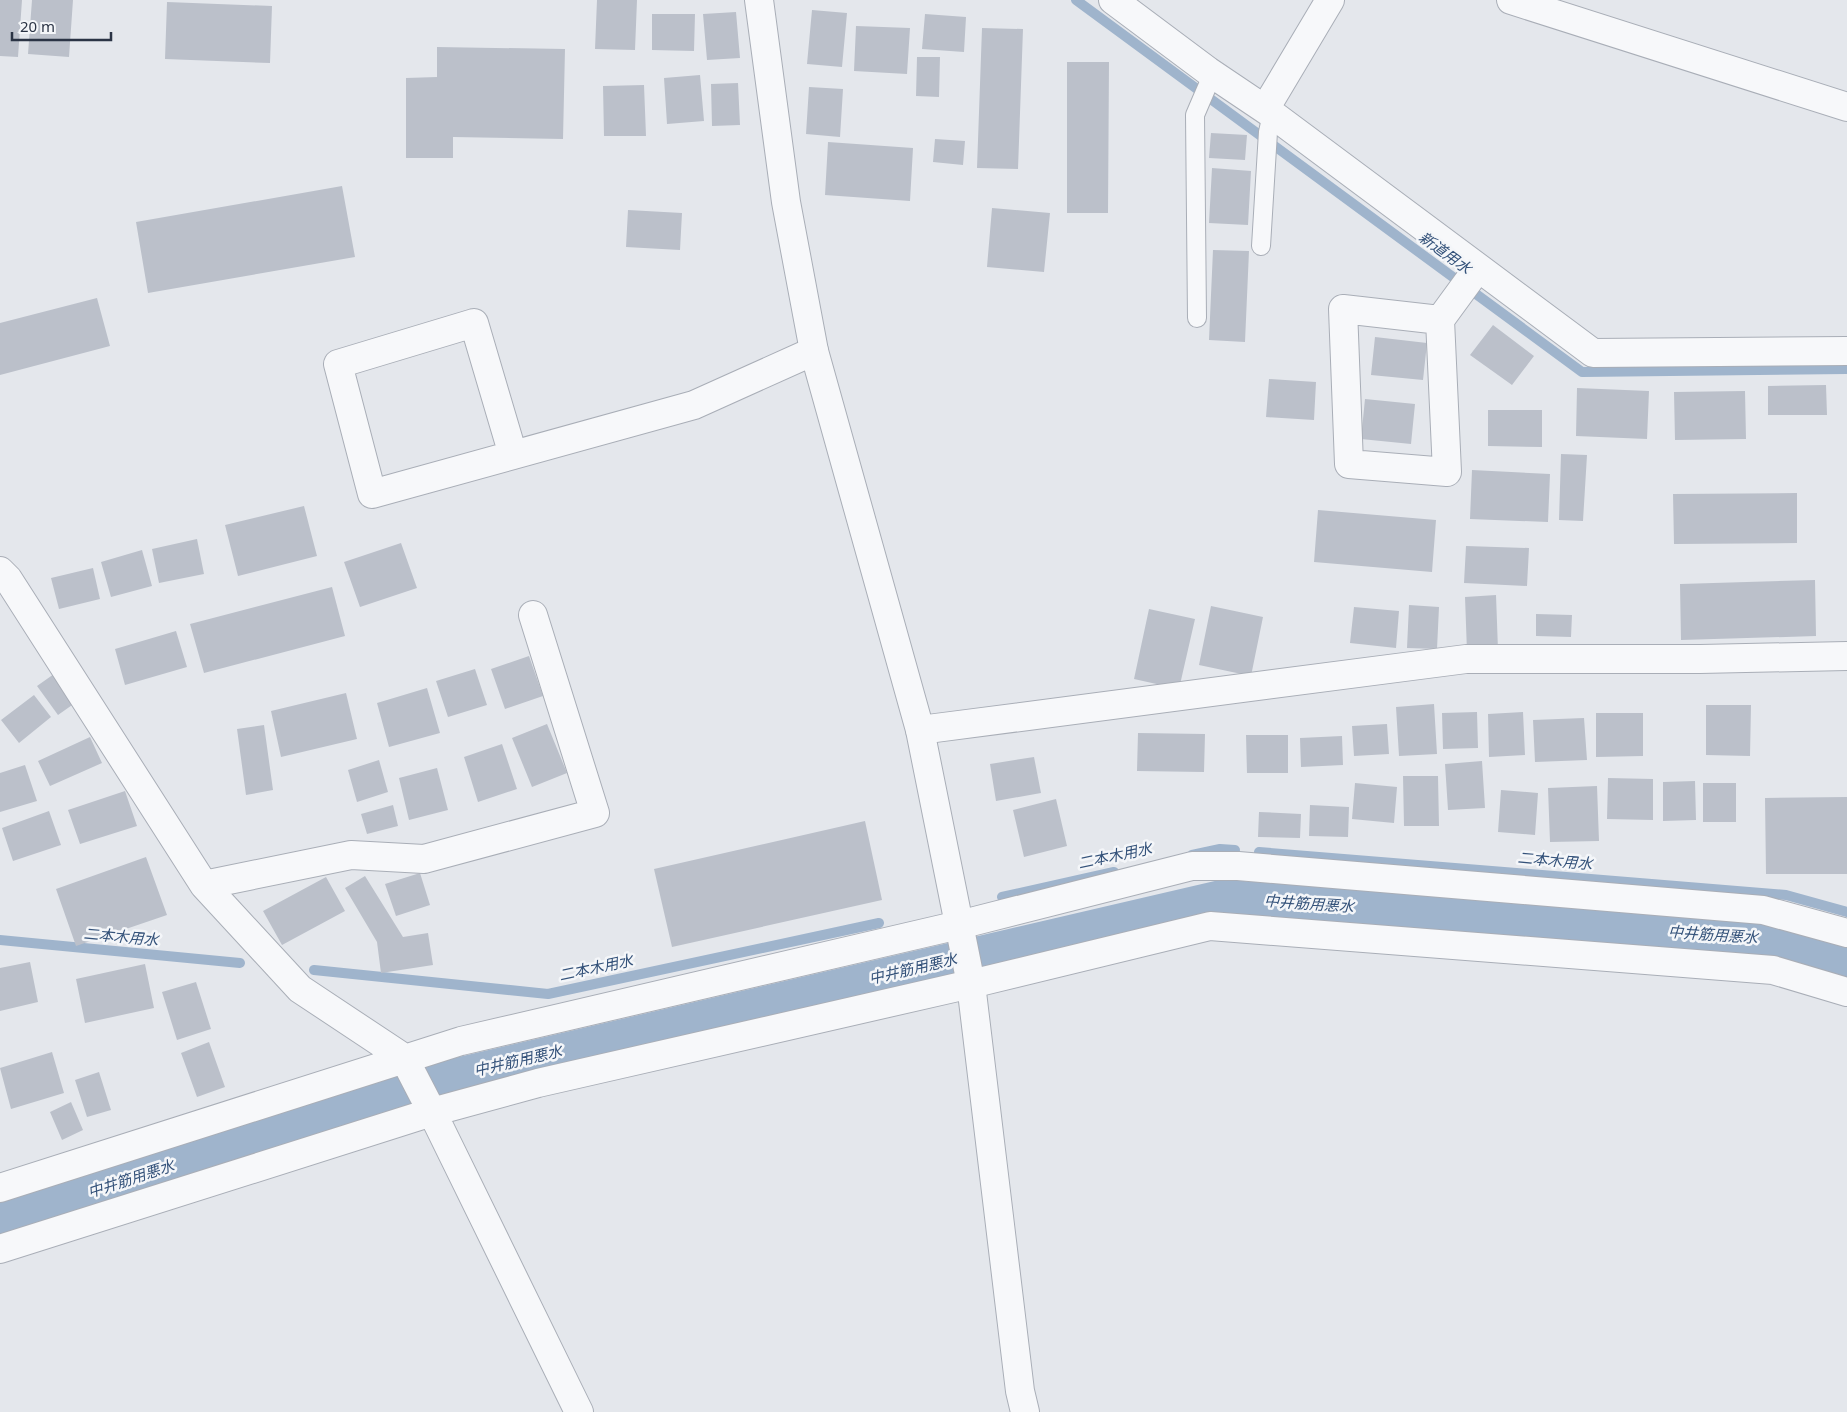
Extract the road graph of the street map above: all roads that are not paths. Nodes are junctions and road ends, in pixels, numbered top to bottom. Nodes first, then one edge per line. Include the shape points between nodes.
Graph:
1 (759, 0) edge
2 (1113, 0) edge
3 (1330, 0) edge
4 (1511, 0) edge
5 (1212, 74) junction
6 (1847, 107) edge
7 (1269, 111) junction
8 (1261, 246) dead end
9 (1476, 271) junction
10 (1448, 310) junction
11 (1197, 318) dead end
12 (814, 351) junction
13 (1847, 351) edge
14 (513, 455) junction
15 (0, 571) edge
16 (533, 615) dead end
17 (1847, 656) edge
18 (920, 730) junction
19 (204, 885) junction
20 (1847, 933) edge
21 (961, 934) junction
22 (969, 977) junction
23 (1847, 992) edge
24 (404, 1058) junction
25 (432, 1112) junction
26 (0, 1188) edge
27 (0, 1249) edge
28 (579, 1412) edge
29 (1025, 1412) edge

1 - 12 street via 786,202
2 - 5 street
3 - 7 street
4 - 6 street
5 - 7 street
5 - 11 lane via 1195,115
7 - 8 lane
7 - 9 street
9 - 10 street
9 - 13 street via 1593,353
10 - 10 street via 1343,309 1349,464 1448,472
12 - 14 street via 694,405
12 - 18 street
14 - 14 street via 372,494 338,364 474,323
15 - 19 street
16 - 19 street via 595,813 424,859 351,855
17 - 18 street via 1466,659
18 - 21 street
19 - 24 street via 300,988
20 - 21 street via 1763,910 1238,866 1192,866
21 - 22 street
21 - 24 street via 460,1042
22 - 23 street via 1210,926 1773,970
22 - 25 street
22 - 29 street
24 - 25 street
24 - 26 street
25 - 27 street
25 - 28 street

